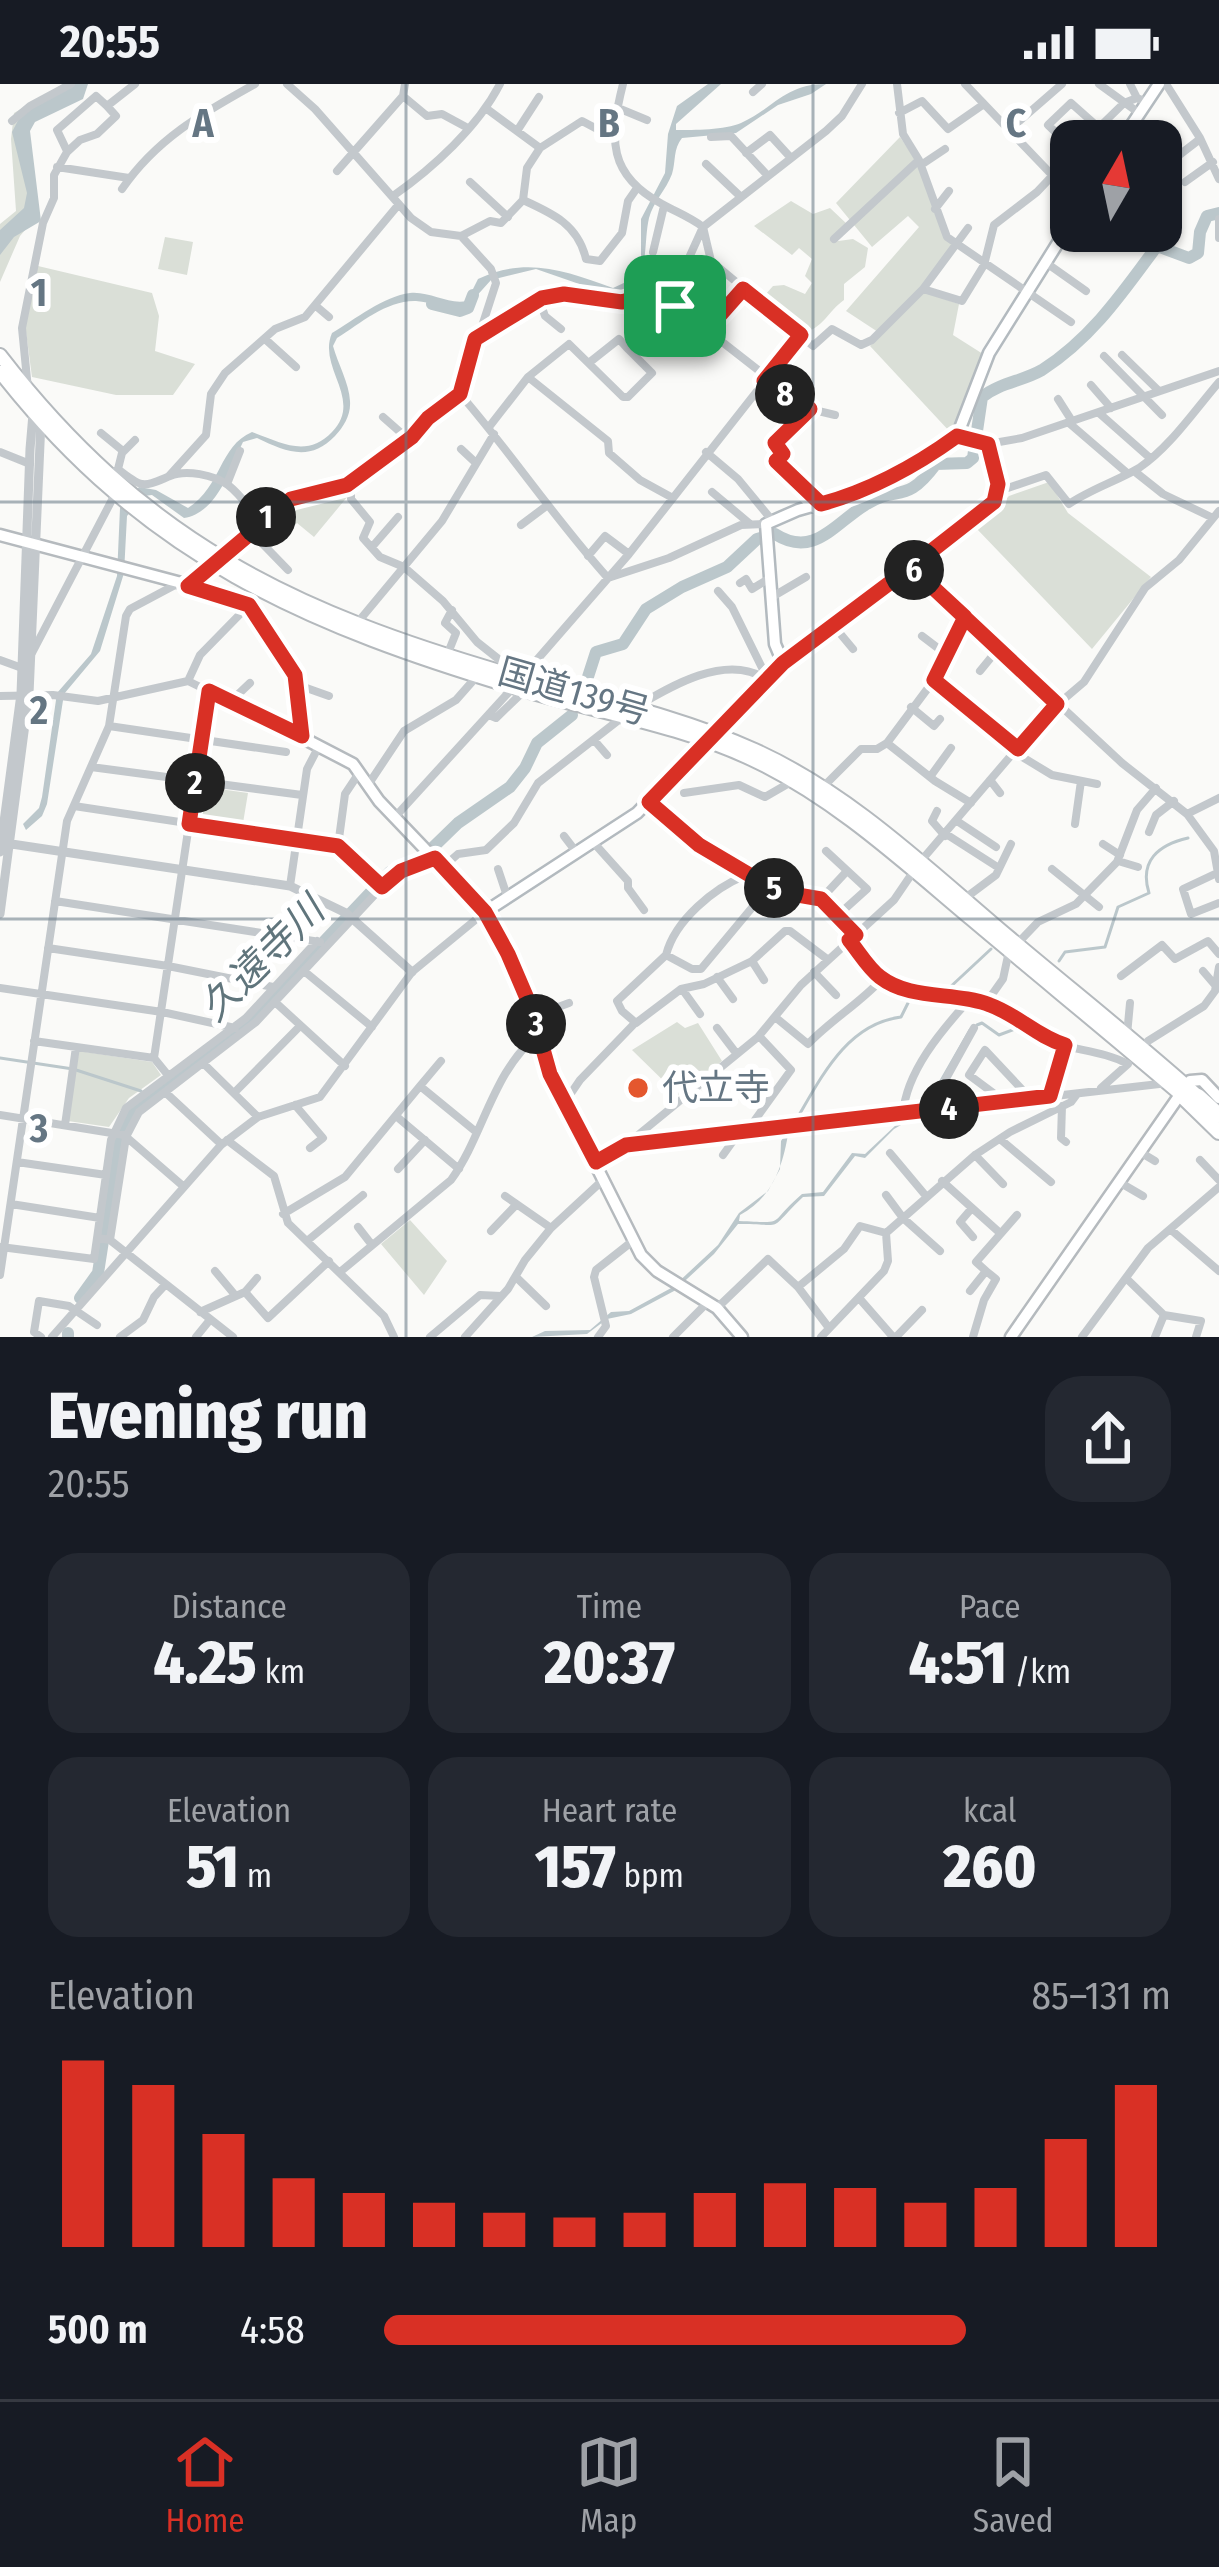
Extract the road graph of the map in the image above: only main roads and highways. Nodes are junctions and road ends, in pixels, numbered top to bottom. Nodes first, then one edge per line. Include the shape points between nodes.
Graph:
1 (1162, 84) edge
2 (1132, 120) edge
3 (1052, 252) edge
4 (0, 355) edge
5 (0, 372) edge
6 (41, 416) junction
7 (118, 494) junction
8 (0, 535) edge
9 (218, 563) junction
10 (527, 680) junction
11 (714, 738) junction
12 (485, 912) junction
13 (1013, 947) junction
14 (1183, 1090) junction
15 (1219, 1100) edge
16 (1219, 1115) edge
17 (1219, 1132) edge
18 (742, 1337) edge
19 (1011, 1337) edge

1 - 2 main road
3 - 11 main road via 984,364 961,436 851,496 767,524 783,663
4 - 6 highway, 国道139号
5 - 6 highway, 国道139号
6 - 7 highway, 国道139号
6 - 7 highway, 国道139号 via 114,473
7 - 9 highway, 国道139号
8 - 12 main road via 249,605 288,659 302,736 353,764
9 - 10 highway, 国道139号 via 356,624
9 - 10 highway, 国道139号 via 319,619 478,675
10 - 11 highway, 国道139号
11 - 12 main road via 649,802
11 - 13 highway, 国道139号 via 844,815
11 - 13 highway, 国道139号 via 823,787
12 - 18 main road via 534,1016 550,1074 647,1262 712,1305
13 - 14 highway, 国道139号
13 - 14 highway, 国道139号 via 1127,1035
14 - 15 main road
14 - 16 highway
14 - 17 highway
14 - 19 main road

